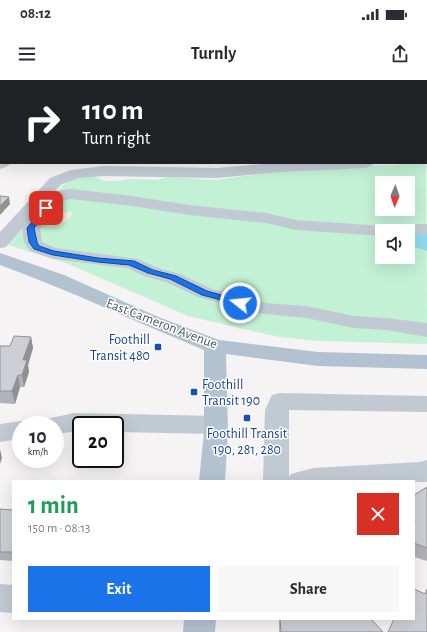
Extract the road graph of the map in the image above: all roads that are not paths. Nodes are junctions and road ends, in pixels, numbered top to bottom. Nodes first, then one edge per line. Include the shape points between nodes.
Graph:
1 (345, 164) edge
2 (415, 229) edge
3 (427, 229) edge
4 (375, 231) edge
5 (0, 244) edge
6 (0, 259) edge
7 (427, 330) edge
8 (215, 346) junction
9 (427, 362) edge
10 (427, 404) edge
11 (64, 424) edge
12 (216, 425) junction
13 (12, 431) edge
14 (0, 433) edge
15 (427, 470) edge
16 (212, 480) edge
17 (276, 480) edge
18 (304, 480) edge
19 (0, 598) edge
20 (12, 599) edge
21 (200, 620) edge
22 (199, 632) edge

1 - 5 street via 217,173 77,173 56,181
2 - 3 street
4 - 7 street via 296,225 266,218 71,194 61,195 31,228 36,247 53,253 131,263 205,293 263,309 306,312 354,322
6 - 8 main road, East Cameron Avenue
8 - 9 main road, East Cameron Avenue via 318,359
8 - 12 main road
10 - 17 street via 280,401 277,410
11 - 12 street
12 - 16 main road
13 - 14 street
15 - 18 street
19 - 20 street
21 - 22 main road

